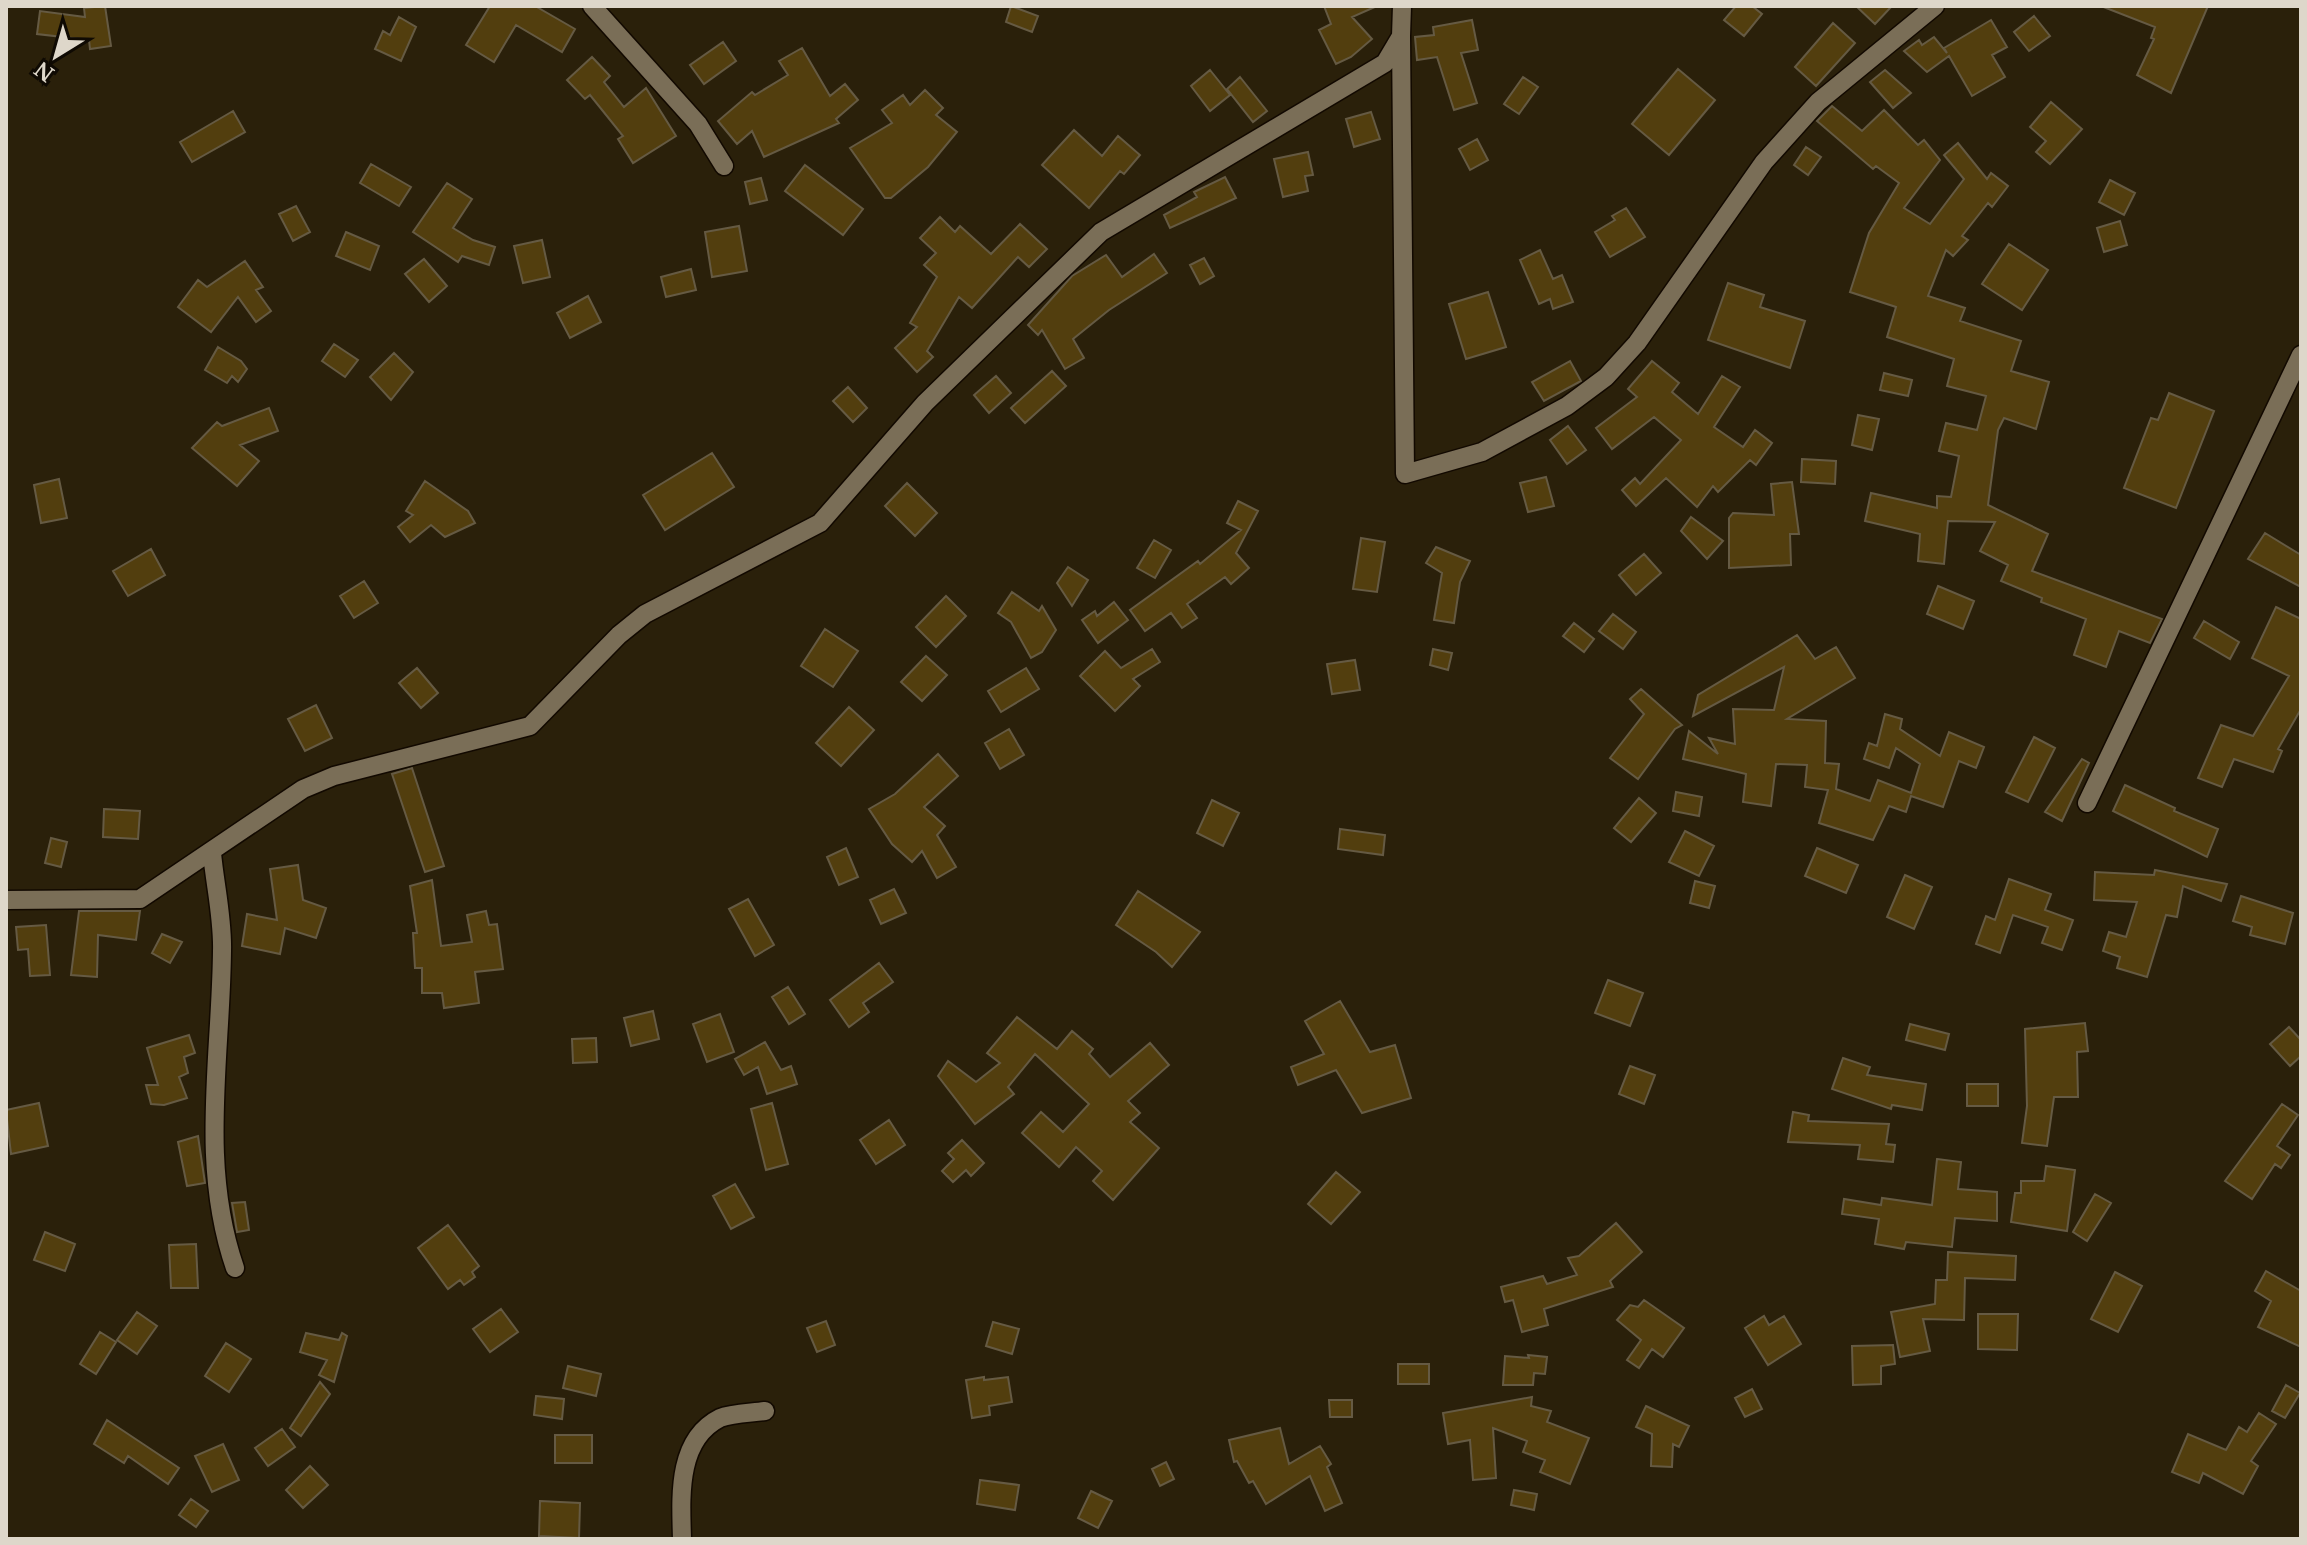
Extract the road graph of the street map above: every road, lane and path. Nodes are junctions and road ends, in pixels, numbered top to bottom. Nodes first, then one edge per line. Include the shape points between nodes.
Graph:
1 (592, 6) edge
2 (1402, 6) edge
3 (1935, 6) edge
4 (1401, 36) junction
5 (724, 166) dead end
6 (2301, 355) edge
7 (2087, 803) dead end
8 (212, 853) junction
9 (6, 900) edge
10 (235, 1268) dead end
11 (765, 1411) dead end
12 (682, 1539) edge

1 - 5 street via 698,124
2 - 4 street
3 - 4 street via 1818,102 1764,162 1637,343 1606,377 1567,406 1482,452 1405,474
4 - 8 street via 1385,63 1362,80 1101,232 925,403 820,523 645,614 530,726 334,776 303,789
6 - 7 street
8 - 9 street via 140,899
8 - 10 street via 223,949 214,1146 221,1227
11 - 12 street via 721,1418 694,1442 680,1488

